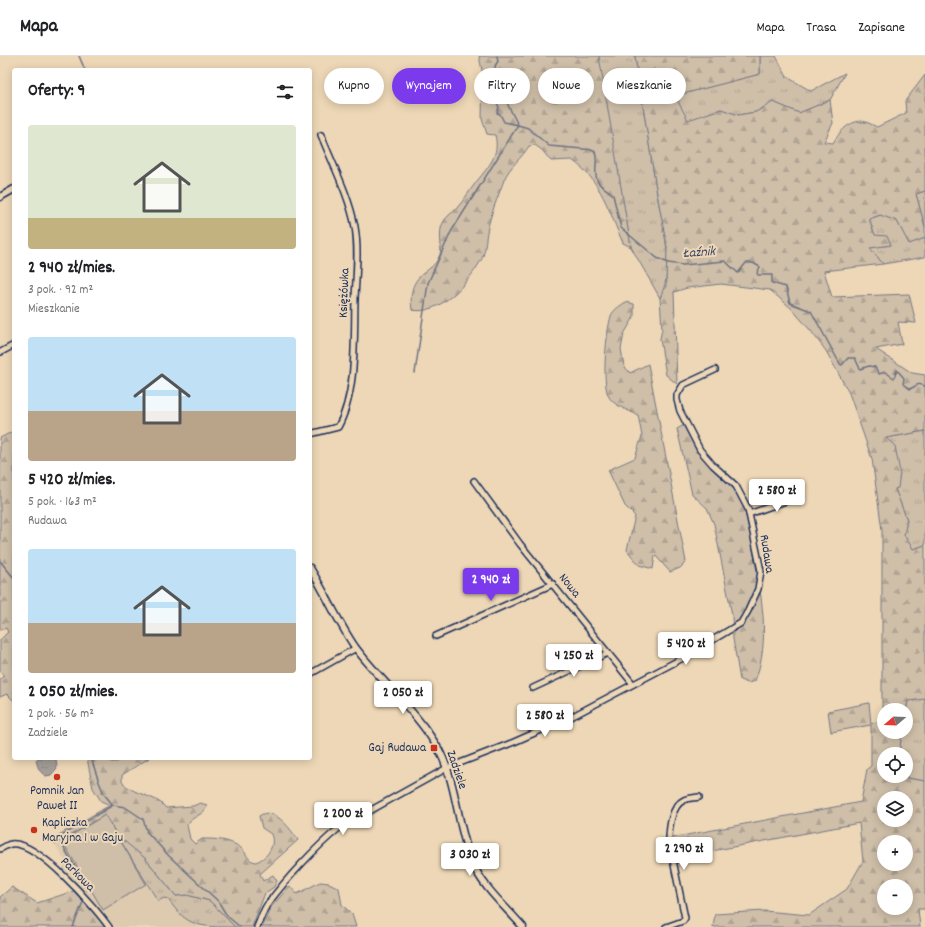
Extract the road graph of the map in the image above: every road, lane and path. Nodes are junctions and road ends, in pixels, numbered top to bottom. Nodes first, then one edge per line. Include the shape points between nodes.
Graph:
1 (321, 136) dead end
2 (12, 190) edge
3 (0, 197) edge
4 (12, 346) edge
5 (1, 352) dead end
6 (715, 370) dead end
7 (312, 434) edge
8 (474, 481) dead end
9 (800, 496) dead end
10 (749, 514) junction
11 (312, 571) edge
12 (553, 584) junction
13 (436, 636) dead end
14 (356, 648) junction
15 (608, 653) junction
16 (312, 673) edge
17 (633, 684) junction
18 (533, 688) dead end
19 (447, 768) junction
20 (699, 797) dead end
21 (0, 849) edge
22 (109, 927) edge
23 (257, 927) edge
24 (523, 927) edge
25 (666, 927) edge

1 - 7 street, Księżówka via 355,227 357,254 354,357 344,415 338,427
2 - 3 street
4 - 5 street
6 - 10 street, Rudawa via 683,385 677,395 677,404 700,450 713,466 736,486
8 - 12 street, Nowa
9 - 10 street
10 - 17 street, Rudawa via 761,571 758,589 741,623 682,659
11 - 14 street, Zadziele
12 - 13 street
12 - 15 street, Nowa
14 - 16 street
14 - 19 street, Zadziele via 423,726 440,751
15 - 17 street, Nowa
15 - 18 street
17 - 19 street, Rudawa via 548,728
19 - 23 street, Rudawa via 339,828 266,906
19 - 24 street, Zadziele via 468,852 475,869
20 - 25 street via 678,804 671,821 669,841 685,918
21 - 22 street, Parkowa via 11,844 20,846 46,860 67,877

